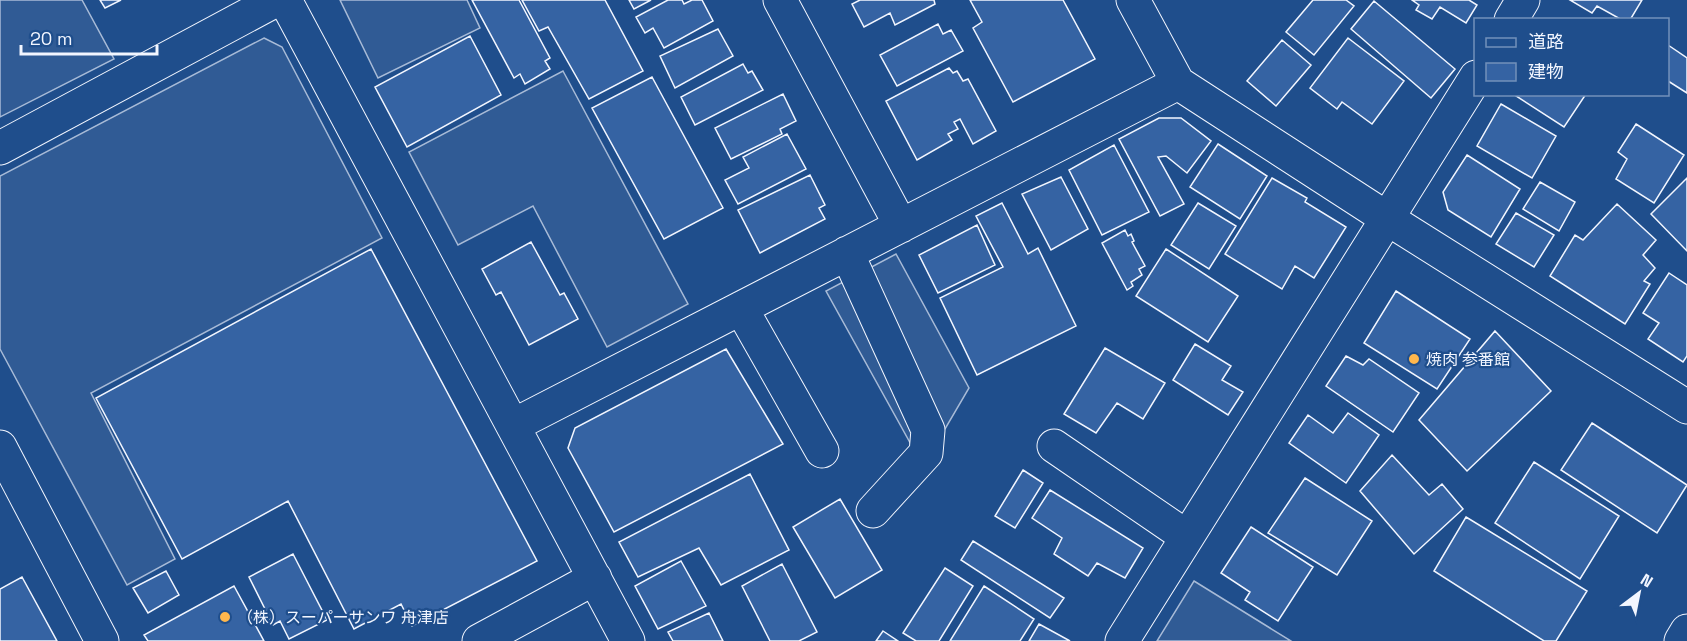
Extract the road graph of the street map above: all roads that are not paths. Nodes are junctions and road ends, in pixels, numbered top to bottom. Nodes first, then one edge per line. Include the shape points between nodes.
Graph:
1 (276, 0) edge
2 (285, 0) edge
3 (780, 0) edge
4 (1134, 0) edge
5 (1524, 0) edge
6 (1512, 18) edge
7 (1474, 80) edge
8 (1178, 83) junction
9 (0, 148) edge
10 (1388, 219) junction
11 (901, 226) junction
12 (847, 253) junction
13 (741, 308) junction
14 (1687, 407) edge
15 (514, 425) junction
16 (1054, 446) dead end
17 (822, 451) dead end
18 (1, 453) edge
19 (873, 511) dead end
20 (1188, 537) junction
21 (595, 578) junction
22 (1687, 631) edge
23 (102, 641) edge
24 (479, 641) edge
25 (628, 641) edge
26 (1122, 641) edge
27 (1681, 641) edge

1 - 9 street
2 - 15 street
3 - 11 street
4 - 8 street
5 - 6 street
7 - 10 street
8 - 10 street
8 - 11 street
10 - 14 street
10 - 20 street
11 - 12 street
12 - 13 street
12 - 19 street via 928,430 926,453
13 - 15 street
13 - 17 street
15 - 21 street
16 - 20 street
18 - 23 street
20 - 26 street
21 - 24 street
21 - 25 street
22 - 27 street

